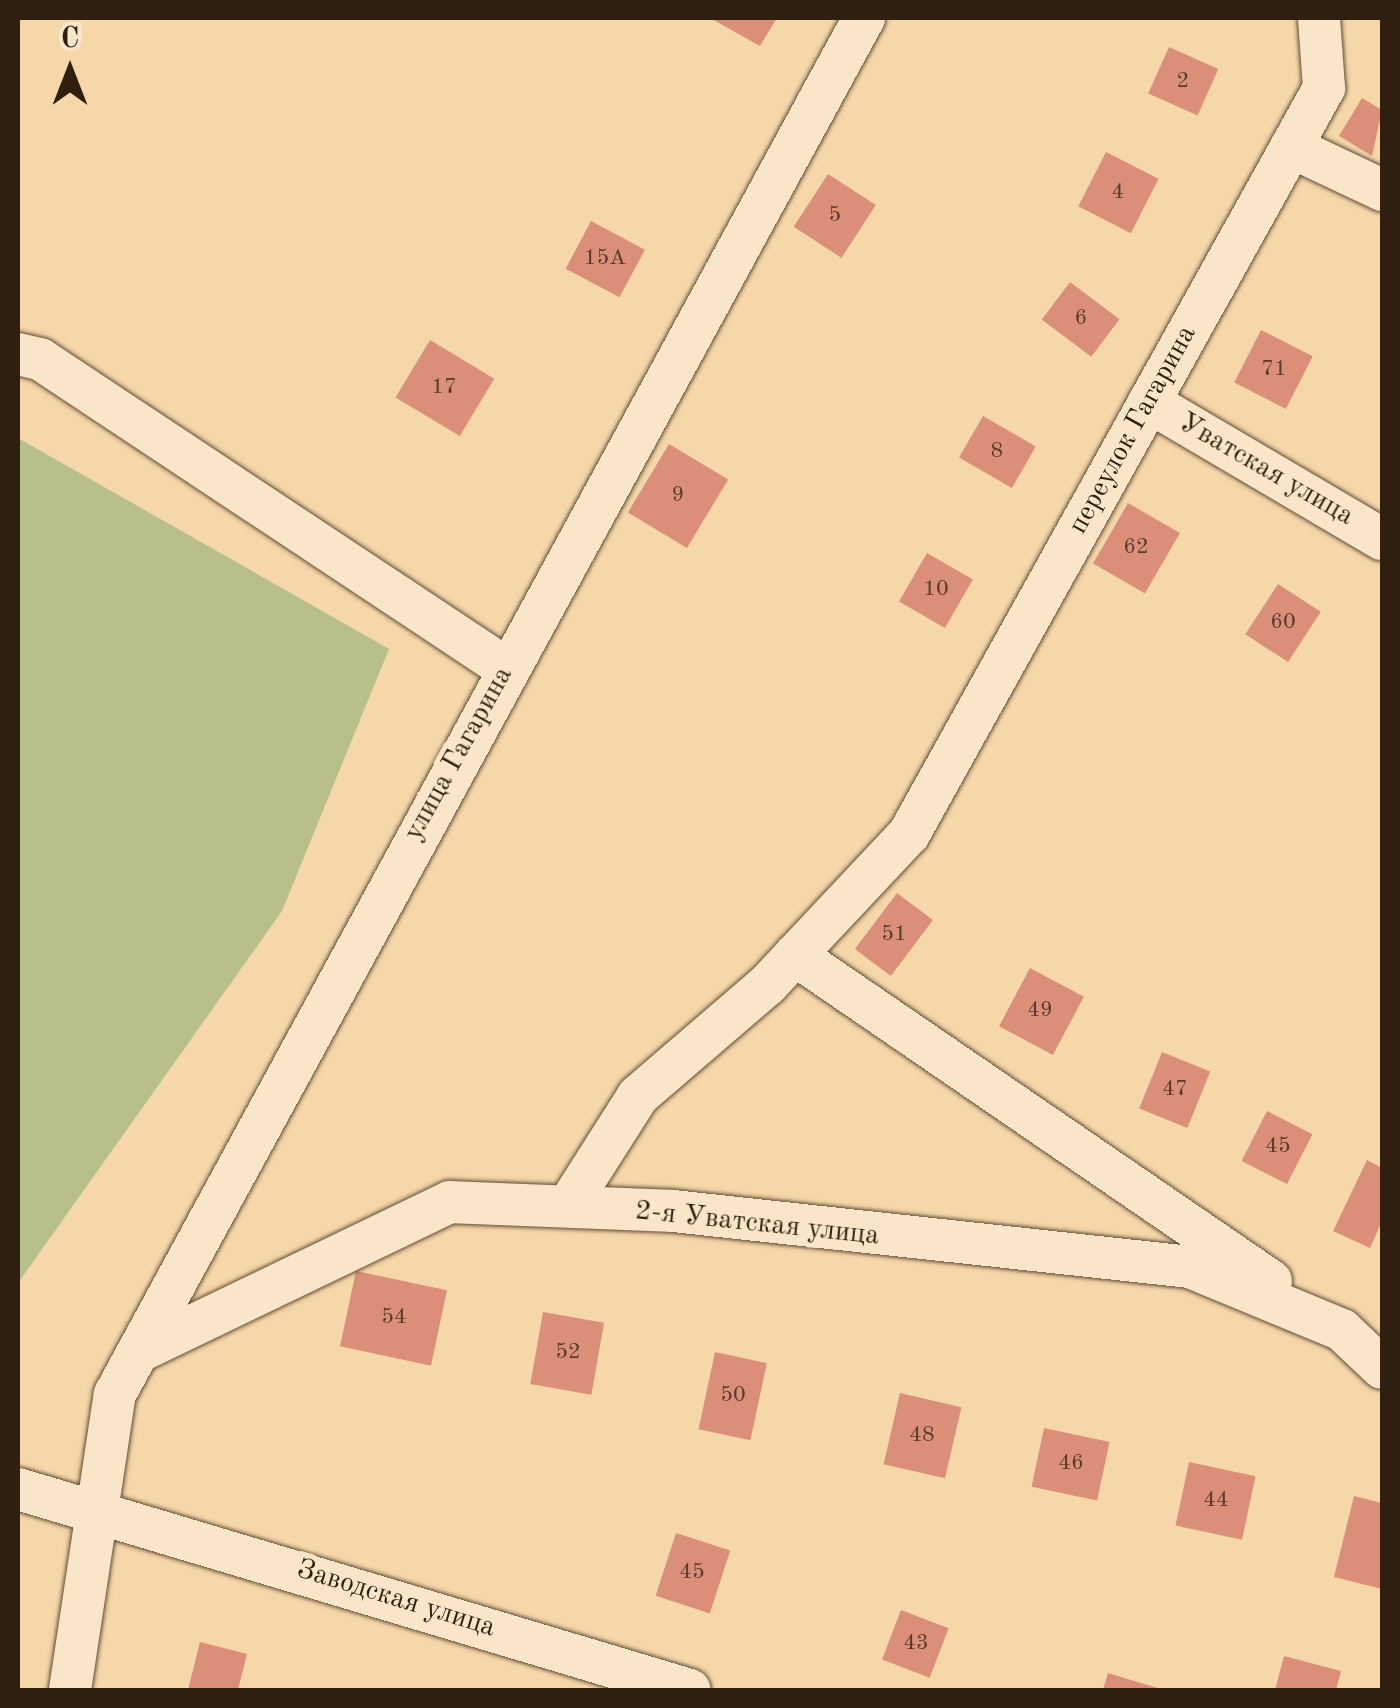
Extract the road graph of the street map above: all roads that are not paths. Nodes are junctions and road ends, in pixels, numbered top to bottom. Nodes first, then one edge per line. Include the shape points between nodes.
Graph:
1 (864, 18) edge
2 (1319, 18) edge
3 (1291, 147) junction
4 (1382, 190) edge
5 (18, 354) edge
6 (1149, 402) junction
7 (1382, 539) edge
8 (506, 668) junction
9 (795, 955) junction
10 (568, 1206) junction
11 (1342, 1330) junction
12 (138, 1352) junction
13 (1382, 1368) edge
14 (18, 1489) edge
15 (103, 1508) junction
16 (70, 1690) edge
17 (690, 1690) edge

1 - 8 street, улица Гагарина
2 - 3 street, переулок Гагарина via 1324,88
3 - 4 street
3 - 6 street, переулок Гагарина
5 - 8 street via 40,358
6 - 7 street, Уватская улица
6 - 9 street, переулок Гагарина via 909,834
8 - 12 street, улица Гагарина
9 - 10 street, переулок Гагарина via 638,1096
9 - 11 street
10 - 11 street, 2-я Уватская улица via 1190,1268
10 - 12 street, 2-я Уватская улица via 450,1202
11 - 13 street, 2-я Уватская улица
12 - 15 street, улица Гагарина via 116,1394
14 - 15 street, Заводская улица
15 - 16 street, улица Гагарина
15 - 17 street, Заводская улица

